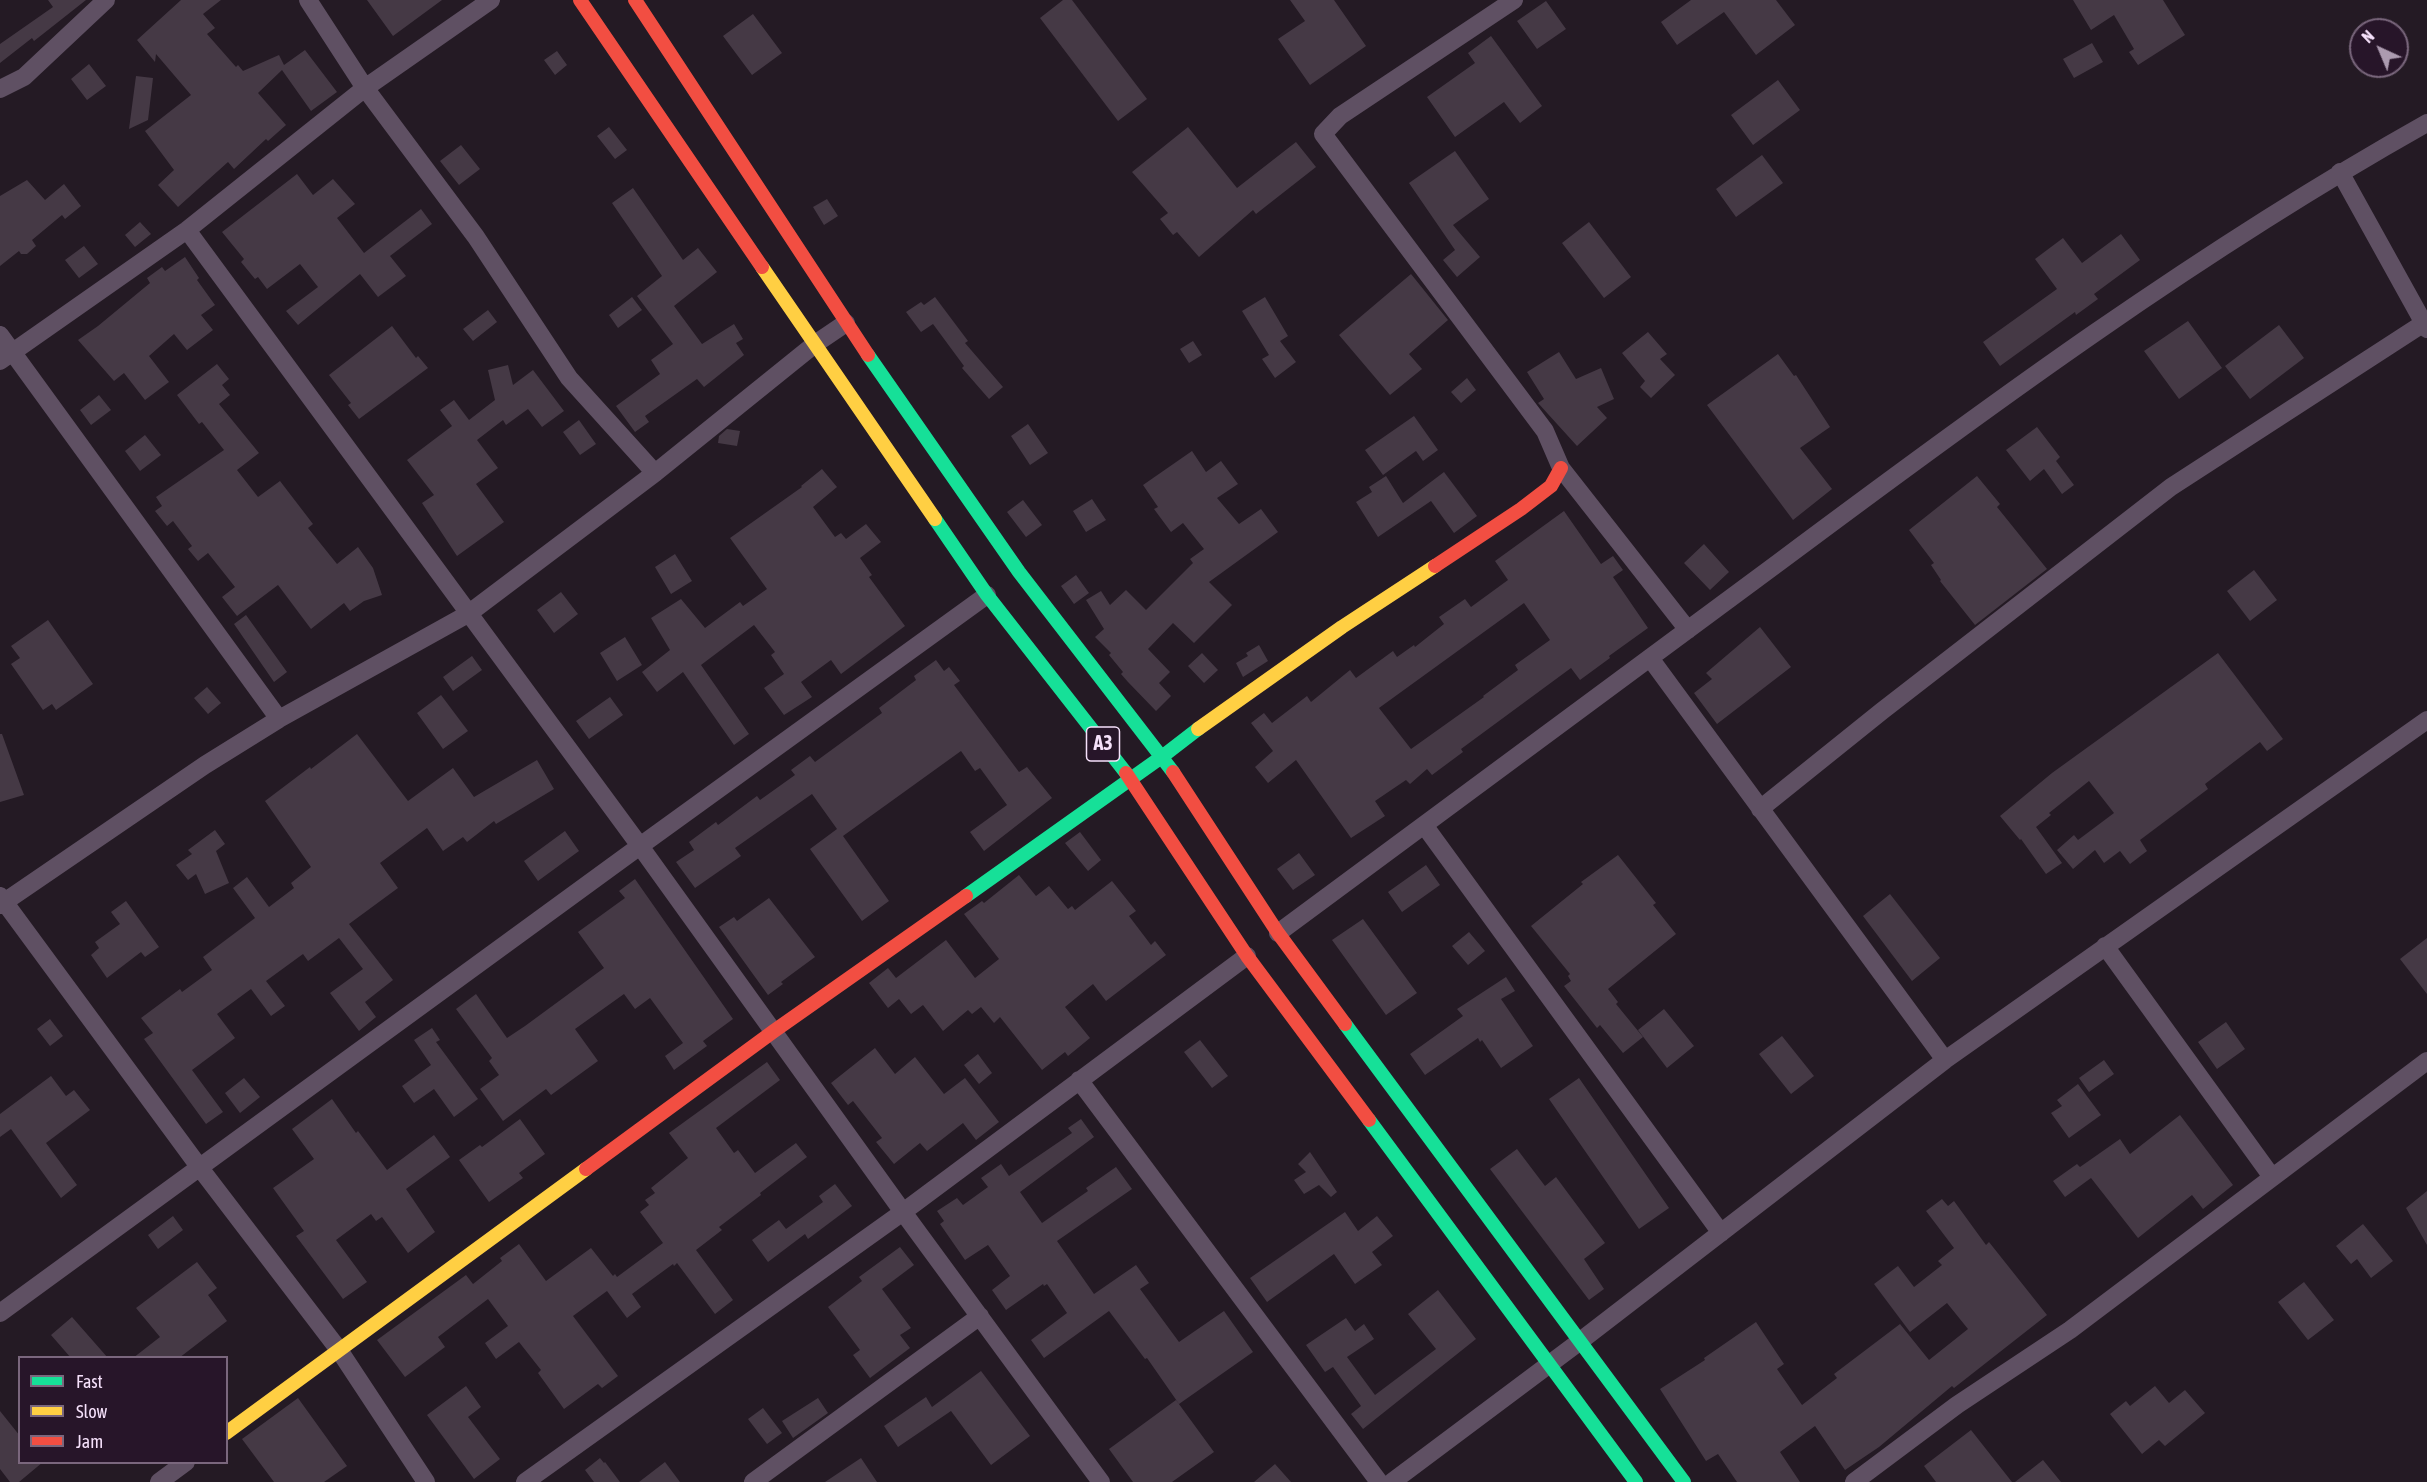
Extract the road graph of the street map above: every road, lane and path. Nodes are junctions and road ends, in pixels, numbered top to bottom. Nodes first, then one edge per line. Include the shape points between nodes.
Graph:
1 (106, 0) edge
2 (308, 0) edge
3 (491, 0) edge
4 (580, 0) edge
5 (634, 0) edge
6 (1514, 0) edge
7 (365, 88) junction
8 (0, 90) edge
9 (2427, 123) edge
10 (2340, 172) junction
11 (186, 230) junction
12 (846, 323) junction
13 (2425, 326) edge
14 (0, 335) edge
15 (815, 344) junction
16 (6, 357) edge
17 (1561, 468) junction
18 (655, 473) junction
19 (987, 595) junction
20 (468, 614) junction
21 (1688, 630) junction
22 (1650, 658) junction
23 (279, 719) junction
24 (2427, 720) edge
25 (1163, 756) junction
26 (1130, 779) junction
27 (1760, 809) junction
28 (1425, 825) junction
29 (640, 846) junction
30 (1, 901) edge
31 (1278, 933) junction
32 (2105, 946) junction
33 (1247, 956) junction
34 (774, 1031) junction
35 (1945, 1060) junction
36 (2427, 1061) edge
37 (1079, 1080) junction
38 (200, 1168) junction
39 (2272, 1177) junction
40 (903, 1212) junction
41 (1721, 1233) junction
42 (0, 1313) edge
43 (980, 1316) junction
44 (1580, 1342) junction
45 (339, 1350) junction
46 (1551, 1364) junction
47 (228, 1431) edge
48 (183, 1464) edge
49 (159, 1482) edge
50 (426, 1482) edge
51 (525, 1482) edge
52 (753, 1482) edge
53 (1101, 1482) edge
54 (1379, 1482) edge
55 (1392, 1482) edge
56 (1636, 1482) edge
57 (1684, 1482) edge
58 (1854, 1482) edge

1 - 8 street via 24,76
2 - 7 street
3 - 7 street
4 - 15 main road, A3
5 - 12 main road, A3
6 - 17 street via 1340,116 1323,134 1545,431
7 - 11 street
7 - 18 street via 476,237 569,378
9 - 10 street
10 - 13 street
10 - 21 street via 2153,293 1945,439
11 - 16 street
11 - 20 street
12 - 15 street
12 - 25 main road, A3 via 1018,572
13 - 27 street via 2171,487
14 - 16 street
15 - 18 street
15 - 19 main road, A3
16 - 23 street
17 - 21 street
17 - 25 main road via 1551,486 1521,509 1342,627
18 - 20 street
19 - 26 main road, A3
19 - 29 street
20 - 23 street
20 - 29 street
21 - 22 street
22 - 27 street
22 - 28 street
23 - 30 street
24 - 32 street
25 - 26 main road
25 - 31 main road, A3
26 - 33 main road, A3
26 - 34 main road
27 - 35 street
28 - 31 street
28 - 41 street
29 - 34 street
29 - 38 street
30 - 38 street
31 - 44 main road, A3
32 - 35 street
32 - 39 street
33 - 37 street
33 - 46 main road, A3
34 - 40 street
34 - 45 main road
35 - 41 street
36 - 39 street
37 - 40 street
37 - 54 street
38 - 42 street
38 - 45 street
39 - 58 street via 2070,1330 1957,1404
40 - 43 street
40 - 51 street
41 - 44 street
43 - 52 street
43 - 53 street
44 - 46 street
44 - 57 main road, A3
45 - 47 main road
45 - 50 street
46 - 55 street
46 - 56 main road, A3
48 - 49 street

